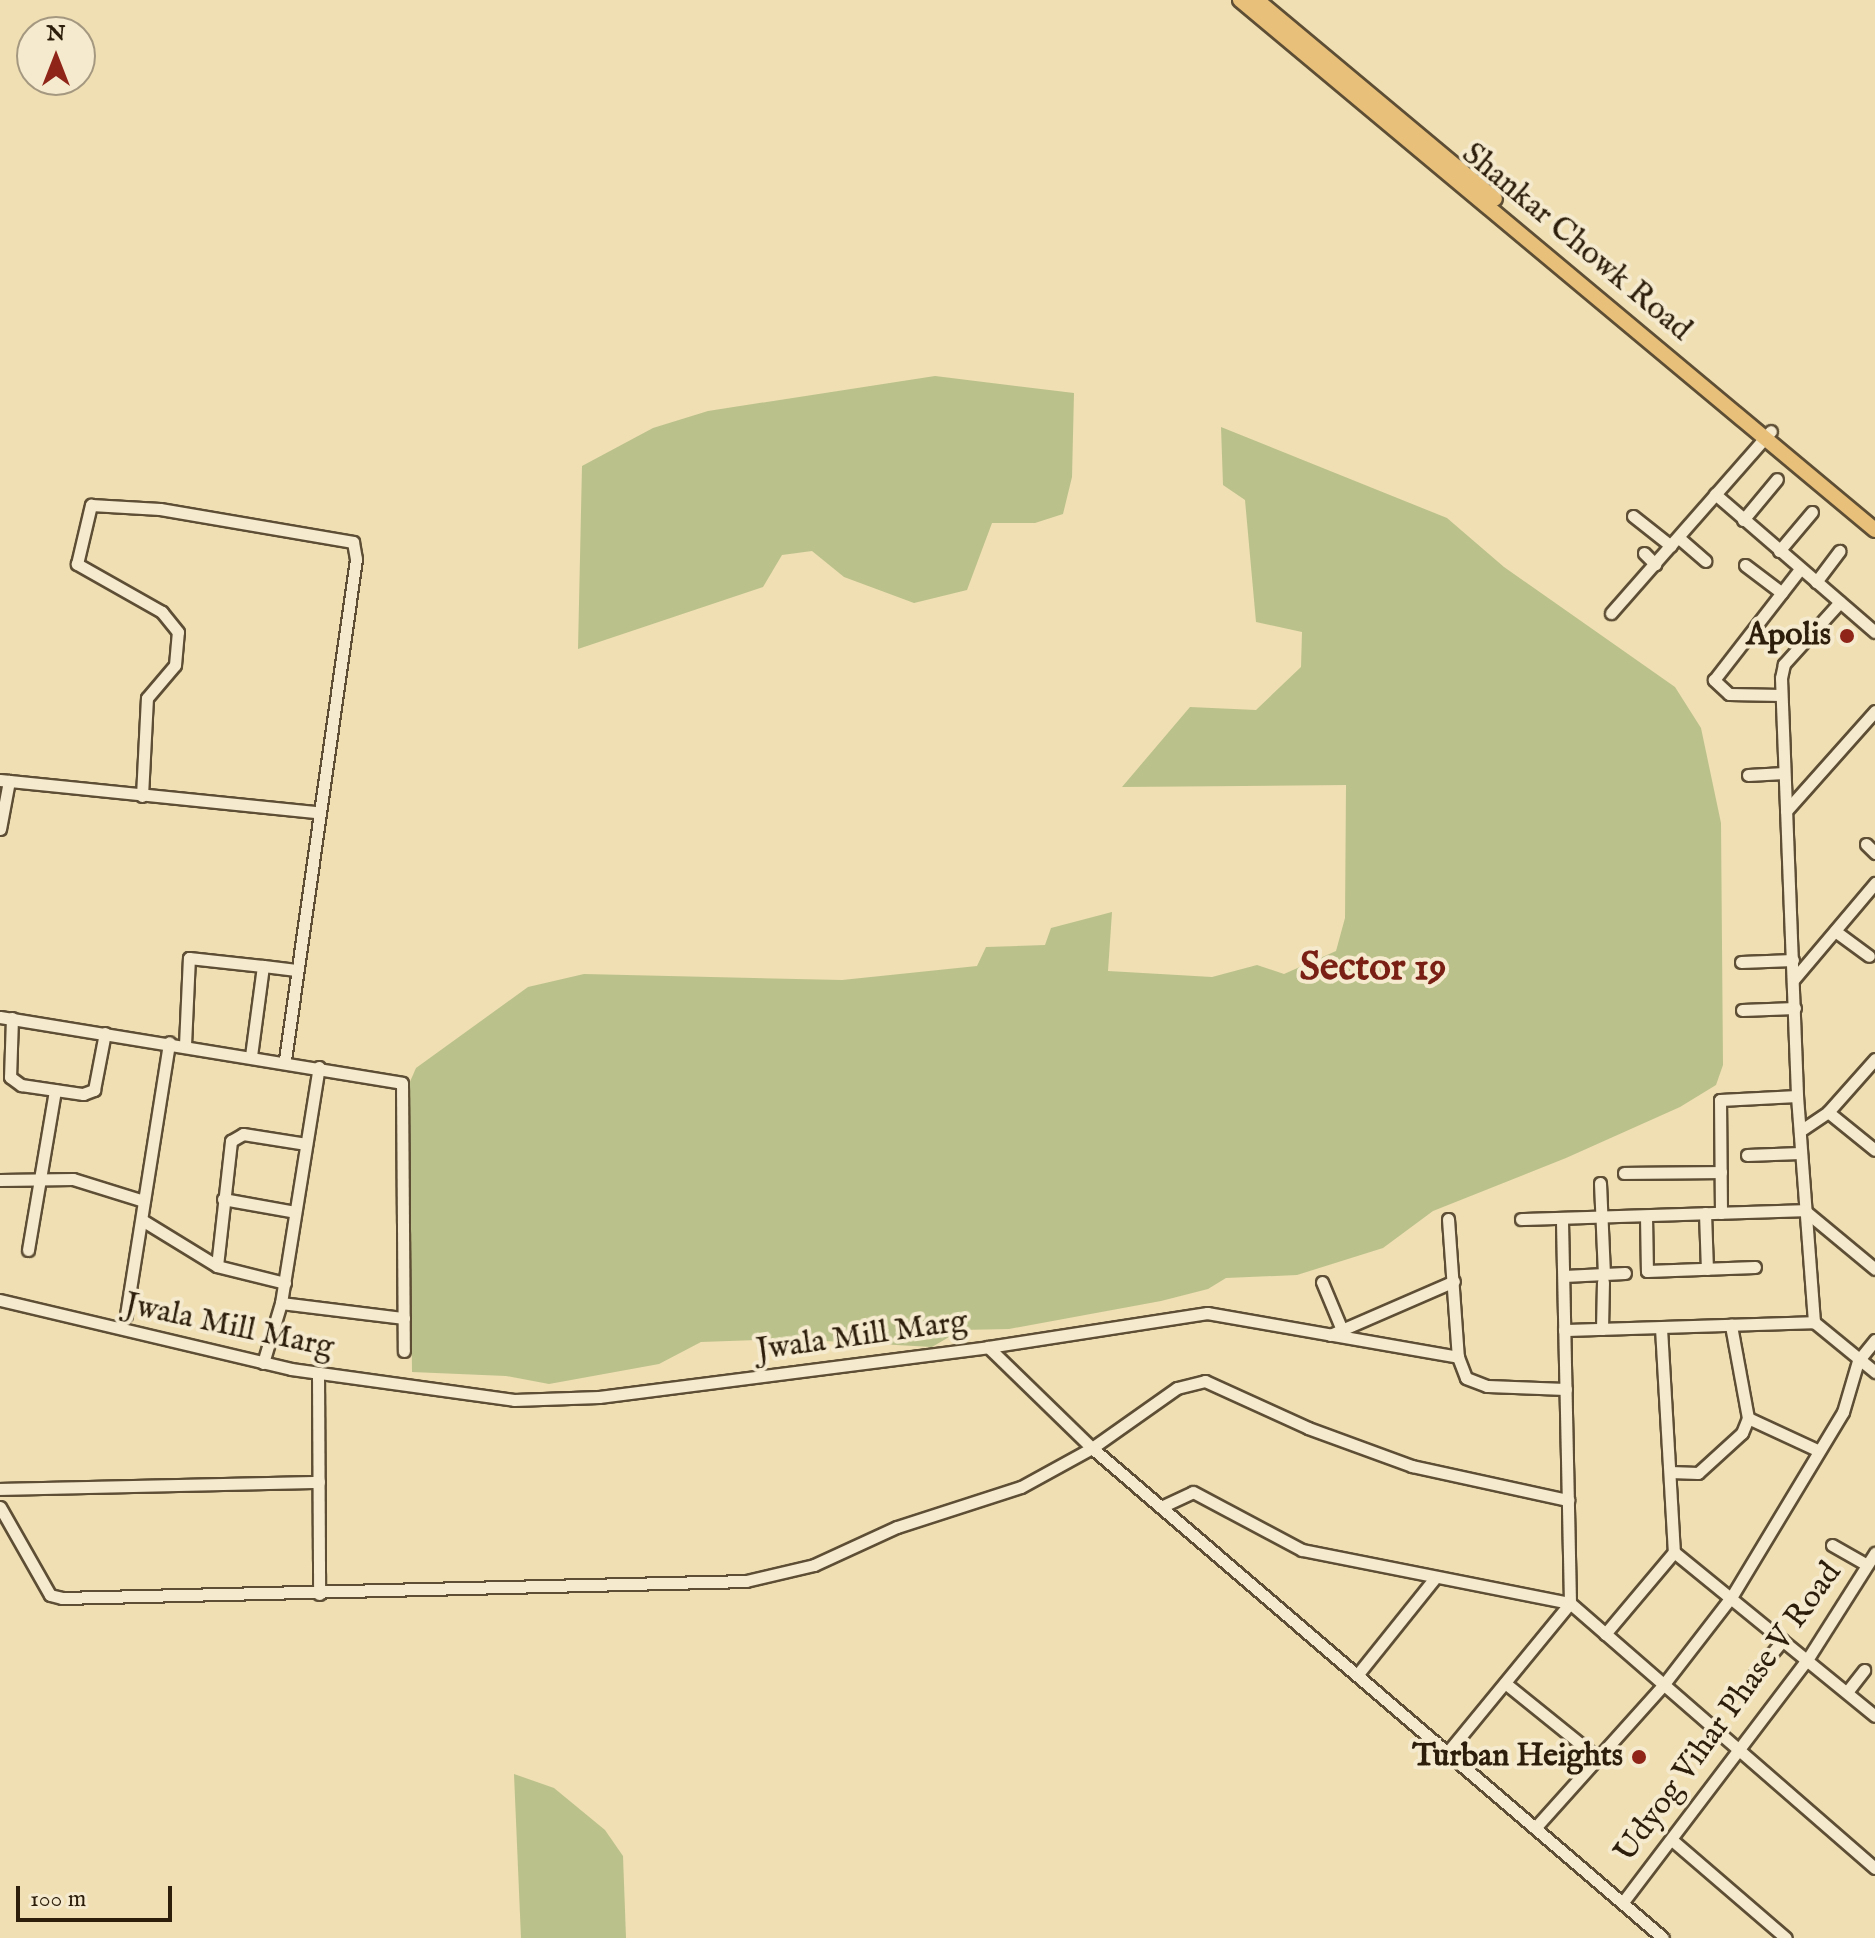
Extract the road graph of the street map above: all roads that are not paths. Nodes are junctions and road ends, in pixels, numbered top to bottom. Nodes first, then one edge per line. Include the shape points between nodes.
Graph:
1 (1240, 0) edge
2 (1257, 0) edge
3 (1768, 434) junction
4 (1777, 479) dead end
5 (1715, 494) junction
6 (1812, 512) dead end
7 (1633, 516) dead end
8 (1875, 519) edge
9 (1743, 520) junction
10 (1875, 530) edge
11 (1675, 542) junction
12 (1779, 551) junction
13 (1839, 551) dead end
14 (1644, 553) dead end
15 (1705, 561) dead end
16 (1655, 564) junction
17 (1745, 565) dead end
18 (1800, 569) junction
19 (1816, 582) junction
20 (1782, 593) junction
21 (1840, 602) junction
22 (1611, 613) dead end
23 (1875, 632) edge
24 (1781, 695) junction
25 (1875, 711) edge
26 (1784, 773) junction
27 (1748, 775) dead end
28 (4, 781) edge
29 (142, 796) junction
30 (1786, 811) junction
31 (317, 812) junction
32 (0, 829) edge
33 (1875, 883) edge
34 (1835, 931) junction
35 (1869, 956) dead end
36 (1793, 960) junction
37 (1741, 962) dead end
38 (263, 966) junction
39 (295, 970) junction
40 (1794, 979) junction
41 (1795, 1008) junction
42 (1742, 1010) dead end
43 (6, 1018) edge
44 (105, 1033) junction
45 (169, 1042) junction
46 (185, 1045) junction
47 (251, 1056) junction
48 (1875, 1059) edge
49 (285, 1060) junction
50 (319, 1067) junction
51 (55, 1090) junction
52 (1797, 1096) junction
53 (1828, 1112) junction
54 (1800, 1131) junction
55 (306, 1144) junction
56 (1875, 1150) edge
57 (1800, 1153) junction
58 (1747, 1155) dead end
59 (1721, 1172) junction
60 (1624, 1173) dead end
61 (42, 1177) junction
62 (0, 1180) edge
63 (1600, 1183) dead end
64 (223, 1199) junction
65 (144, 1201) junction
66 (1804, 1210) junction
67 (295, 1212) junction
68 (1705, 1213) junction
69 (1721, 1213) junction
70 (1646, 1216) junction
71 (1601, 1218) junction
72 (1448, 1219) dead end
73 (1521, 1219) dead end
74 (142, 1220) junction
75 (1562, 1220) junction
76 (28, 1250) dead end
77 (217, 1266) junction
78 (1755, 1267) dead end
79 (1707, 1269) junction
80 (1875, 1269) edge
81 (1625, 1273) dead end
82 (1564, 1276) junction
83 (1604, 1278) junction
84 (1454, 1281) junction
85 (1322, 1282) dead end
86 (285, 1283) junction
87 (0, 1300) edge
88 (281, 1303) junction
89 (126, 1315) dead end
90 (404, 1318) junction
91 (1814, 1322) junction
92 (1731, 1325) junction
93 (1661, 1328) junction
94 (1602, 1329) junction
95 (1342, 1330) junction
96 (1564, 1330) junction
97 (1329, 1336) junction
98 (1875, 1340) edge
99 (988, 1347) junction
100 (404, 1351) dead end
101 (1458, 1357) junction
102 (1858, 1361) junction
103 (263, 1363) junction
104 (1875, 1372) edge
105 (318, 1375) junction
106 (1566, 1389) junction
107 (1748, 1418) junction
108 (1092, 1448) junction
109 (1819, 1451) junction
110 (1670, 1472) junction
111 (319, 1482) junction
112 (0, 1489) edge
113 (1568, 1500) junction
114 (0, 1507) edge
115 (1161, 1507) junction
116 (1832, 1545) dead end
117 (1674, 1552) junction
118 (1875, 1553) edge
119 (1867, 1565) junction
120 (1434, 1579) junction
121 (319, 1594) junction
122 (1732, 1596) junction
123 (1570, 1603) junction
124 (1605, 1634) junction
125 (1783, 1640) junction
126 (1807, 1660) junction
127 (1864, 1670) dead end
128 (1358, 1674) junction
129 (1754, 1675) dead end
130 (1505, 1683) junction
131 (1664, 1684) junction
132 (1847, 1692) junction
133 (1875, 1716) edge
134 (1736, 1747) junction
135 (1447, 1753) junction
136 (1598, 1758) junction
137 (1535, 1828) junction
138 (1672, 1840) junction
139 (1875, 1868) edge
140 (1623, 1902) junction
141 (1663, 1938) edge
142 (1786, 1938) edge

1 - 3 main road, Shankar Chowk Road
2 - 3 main road, Shankar Chowk Road
3 - 5 street
3 - 8 main road, Shankar Chowk Road
3 - 10 main road, Shankar Chowk Road
4 - 9 street
5 - 9 street
5 - 11 street
6 - 12 street
7 - 11 street
9 - 12 street
11 - 15 street
11 - 16 street
12 - 18 street
13 - 19 street
14 - 16 street
16 - 22 street
17 - 20 street
18 - 19 street
18 - 20 street
19 - 21 street
20 - 24 street via 1714,680 1729,694
21 - 23 street
21 - 24 street via 1784,664
24 - 26 street
25 - 30 street
26 - 27 street
26 - 30 street
28 - 29 street
28 - 32 street
29 - 31 street
29 - 31 street via 147,698 175,665 178,632 162,612 77,564 87,511 97,503 353,542 356,559
30 - 36 street
31 - 39 street
33 - 34 street
34 - 35 street
34 - 40 street
36 - 37 street
36 - 40 street
38 - 39 street
38 - 46 street via 189,958
38 - 47 street
39 - 49 street
40 - 41 street
41 - 42 street
41 - 52 street
43 - 44 street
43 - 51 street via 12,1081
44 - 45 street
44 - 51 street via 94,1090
45 - 46 street
45 - 65 street
46 - 47 street
47 - 49 street
48 - 53 street
49 - 50 street
50 - 55 street
50 - 90 street via 397,1080 406,1089
51 - 61 street
52 - 54 street
52 - 59 street via 1720,1100
53 - 54 street
53 - 56 street
54 - 57 street
55 - 64 street via 234,1136
55 - 67 street
57 - 58 street
57 - 66 street
59 - 60 street
59 - 69 street
61 - 62 street
61 - 65 street via 73,1179
61 - 76 street
63 - 71 street
64 - 67 street
64 - 77 street
65 - 74 street
66 - 69 street
66 - 80 street
66 - 91 street
67 - 86 street
68 - 69 street
68 - 70 street
68 - 79 street
70 - 71 street
70 - 79 street via 1647,1271
71 - 75 street
71 - 83 street
72 - 84 street
73 - 75 street
74 - 77 street
74 - 89 street
75 - 82 street
77 - 86 street
78 - 79 street
81 - 83 street
82 - 83 street
82 - 96 street
83 - 94 street
84 - 95 street
84 - 101 street
85 - 95 street
86 - 88 street
87 - 103 street, Jwala Mill Marg
88 - 90 street
88 - 103 street
90 - 100 street
91 - 92 street
91 - 102 street
92 - 93 street
92 - 107 street
93 - 94 street
93 - 110 street
94 - 96 street
95 - 97 street
96 - 106 street
97 - 99 street via 1207,1313
97 - 101 street
98 - 102 street
99 - 105 street, Jwala Mill Marg via 554,1400 456,1395
99 - 108 street, Jwala Mill Marg
101 - 106 street via 1466,1378 1475,1384
102 - 104 street
102 - 109 street via 1843,1412
103 - 105 street, Jwala Mill Marg
105 - 111 street
106 - 113 street
107 - 109 street
107 - 110 street via 1734,1443 1707,1467 1690,1474
108 - 113 street via 1177,1388 1205,1381 1308,1428 1412,1466
108 - 115 street, Jwala Mill Marg
108 - 121 street via 1021,1487 922,1518 775,1577 652,1587
109 - 122 street
110 - 117 street
111 - 112 street
111 - 121 street
113 - 123 street
114 - 121 street via 55,1597
115 - 120 street via 1193,1492 1302,1550
115 - 128 street, Jwala Mill Marg
116 - 119 street
117 - 122 street
117 - 124 street
118 - 119 street, Udyog Vihar Phase V Road
119 - 126 street, Udyog Vihar Phase V Road
120 - 123 street
120 - 128 street
122 - 125 street
122 - 131 street
123 - 124 street
123 - 130 street
124 - 131 street
125 - 126 street
125 - 129 street
126 - 132 street
126 - 134 street, Udyog Vihar Phase V Road
127 - 132 street
128 - 135 street, Jwala Mill Marg
130 - 135 street
130 - 136 street
131 - 134 street
131 - 136 street
132 - 133 street
134 - 138 street, Udyog Vihar Phase V Road
134 - 139 street
135 - 137 street, Jwala Mill Marg
136 - 137 street
137 - 140 street, Jwala Mill Marg
138 - 140 street, Udyog Vihar Phase V Road
138 - 142 street
140 - 141 street, Jwala Mill Marg

